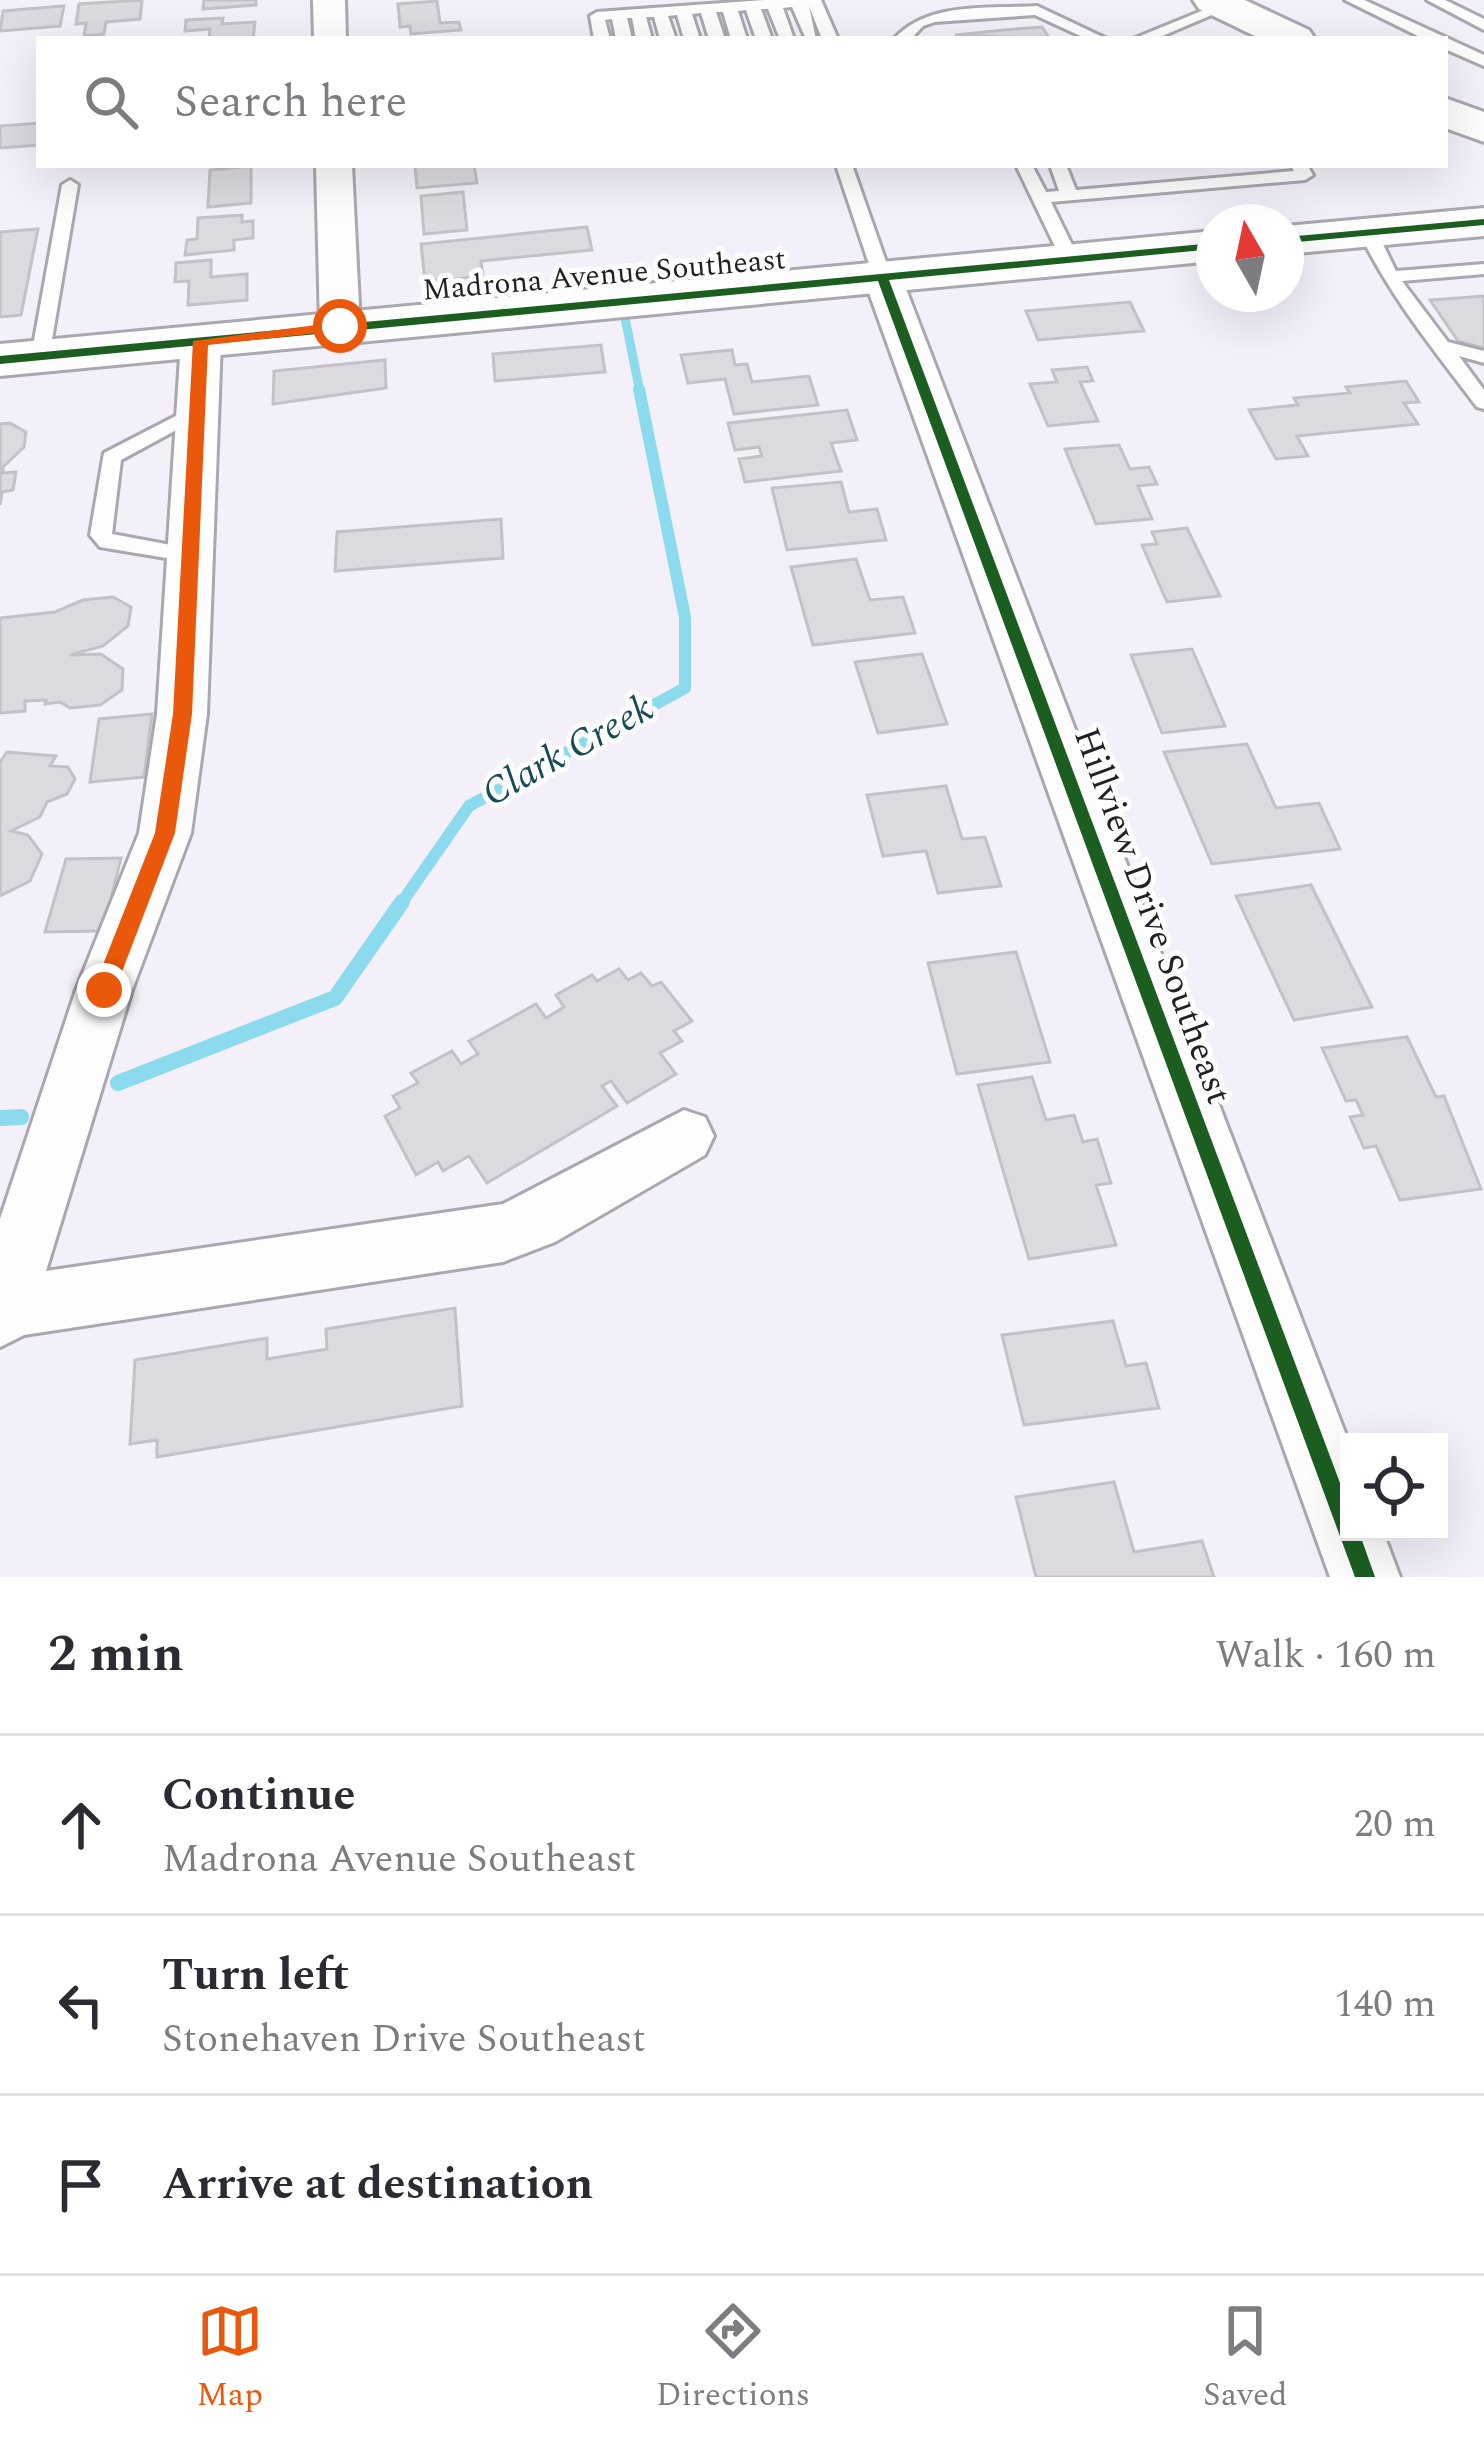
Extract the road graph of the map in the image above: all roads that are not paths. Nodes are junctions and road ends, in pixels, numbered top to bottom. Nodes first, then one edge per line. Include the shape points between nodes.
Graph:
1 (329, 0) edge
2 (1352, 0) edge
3 (1434, 0) edge
4 (809, 1) edge
5 (1219, 3) edge
6 (743, 4) edge
7 (774, 4) junction
8 (707, 8) junction
9 (683, 10) junction
10 (660, 12) junction
11 (638, 13) junction
12 (619, 15) junction
13 (1056, 20) junction
14 (1484, 25) edge
15 (330, 36) edge
16 (601, 36) edge
17 (623, 36) edge
18 (643, 36) edge
19 (667, 36) edge
20 (691, 36) edge
21 (716, 36) edge
22 (740, 36) edge
23 (762, 36) edge
24 (787, 36) edge
25 (811, 36) edge
26 (828, 36) edge
27 (905, 36) edge
28 (931, 36) edge
29 (1092, 36) edge
30 (1148, 36) edge
31 (1288, 36) edge
32 (1430, 36) edge
33 (1448, 44) edge
34 (1484, 61) edge
35 (1448, 112) edge
36 (1484, 129) edge
37 (334, 168) edge
38 (845, 168) edge
39 (1025, 168) edge
40 (1063, 168) edge
41 (1301, 168) edge
42 (70, 185) dead end
43 (1097, 187) edge
44 (1040, 198) junction
45 (1484, 222) edge
46 (1368, 232) junction
47 (1304, 238) edge
48 (1196, 248) edge
49 (1070, 259) junction
50 (1484, 269) edge
51 (882, 276) junction
52 (1390, 277) junction
53 (340, 326) junction
54 (201, 341) junction
55 (1438, 344) junction
56 (1484, 357) edge
57 (20, 358) edge
58 (1484, 404) edge
59 (197, 411) junction
60 (190, 555) junction
61 (684, 1136) dead end
62 (1, 1312) edge
63 (1365, 1577) edge

1 - 15 street
2 - 32 lane
3 - 14 lane
4 - 7 lane
4 - 25 lane
4 - 26 lane
5 - 30 lane
5 - 31 main road
6 - 7 lane
6 - 8 lane
6 - 22 lane
6 - 23 lane
7 - 24 lane
8 - 9 lane
8 - 21 lane
9 - 10 lane
9 - 20 lane
10 - 11 lane
10 - 19 lane
11 - 12 lane
11 - 18 lane
12 - 16 lane via 597,16
12 - 17 lane
13 - 27 lane via 1037,10 933,18
13 - 28 lane
13 - 29 lane
33 - 34 lane
35 - 36 main road
37 - 53 street
38 - 51 lane
39 - 44 lane
40 - 43 lane
41 - 43 lane via 1306,175
42 - 57 lane
43 - 44 lane
44 - 49 lane
45 - 46 main road
46 - 47 main road
46 - 52 lane
48 - 49 main road, Madrona Avenue Southeast
49 - 51 main road, Madrona Avenue Southeast
50 - 52 lane
51 - 53 main road, Madrona Avenue Southeast
51 - 63 street, Hillview Drive Southeast
52 - 55 lane
53 - 54 main road, Madrona Avenue Southeast
54 - 57 main road, Madrona Avenue Southeast
54 - 59 street
55 - 56 lane
55 - 58 lane
59 - 60 street
59 - 60 lane via 111,457 101,535
60 - 62 street via 182,714 165,833 104,990
61 - 62 street via 533,1222 490,1237

